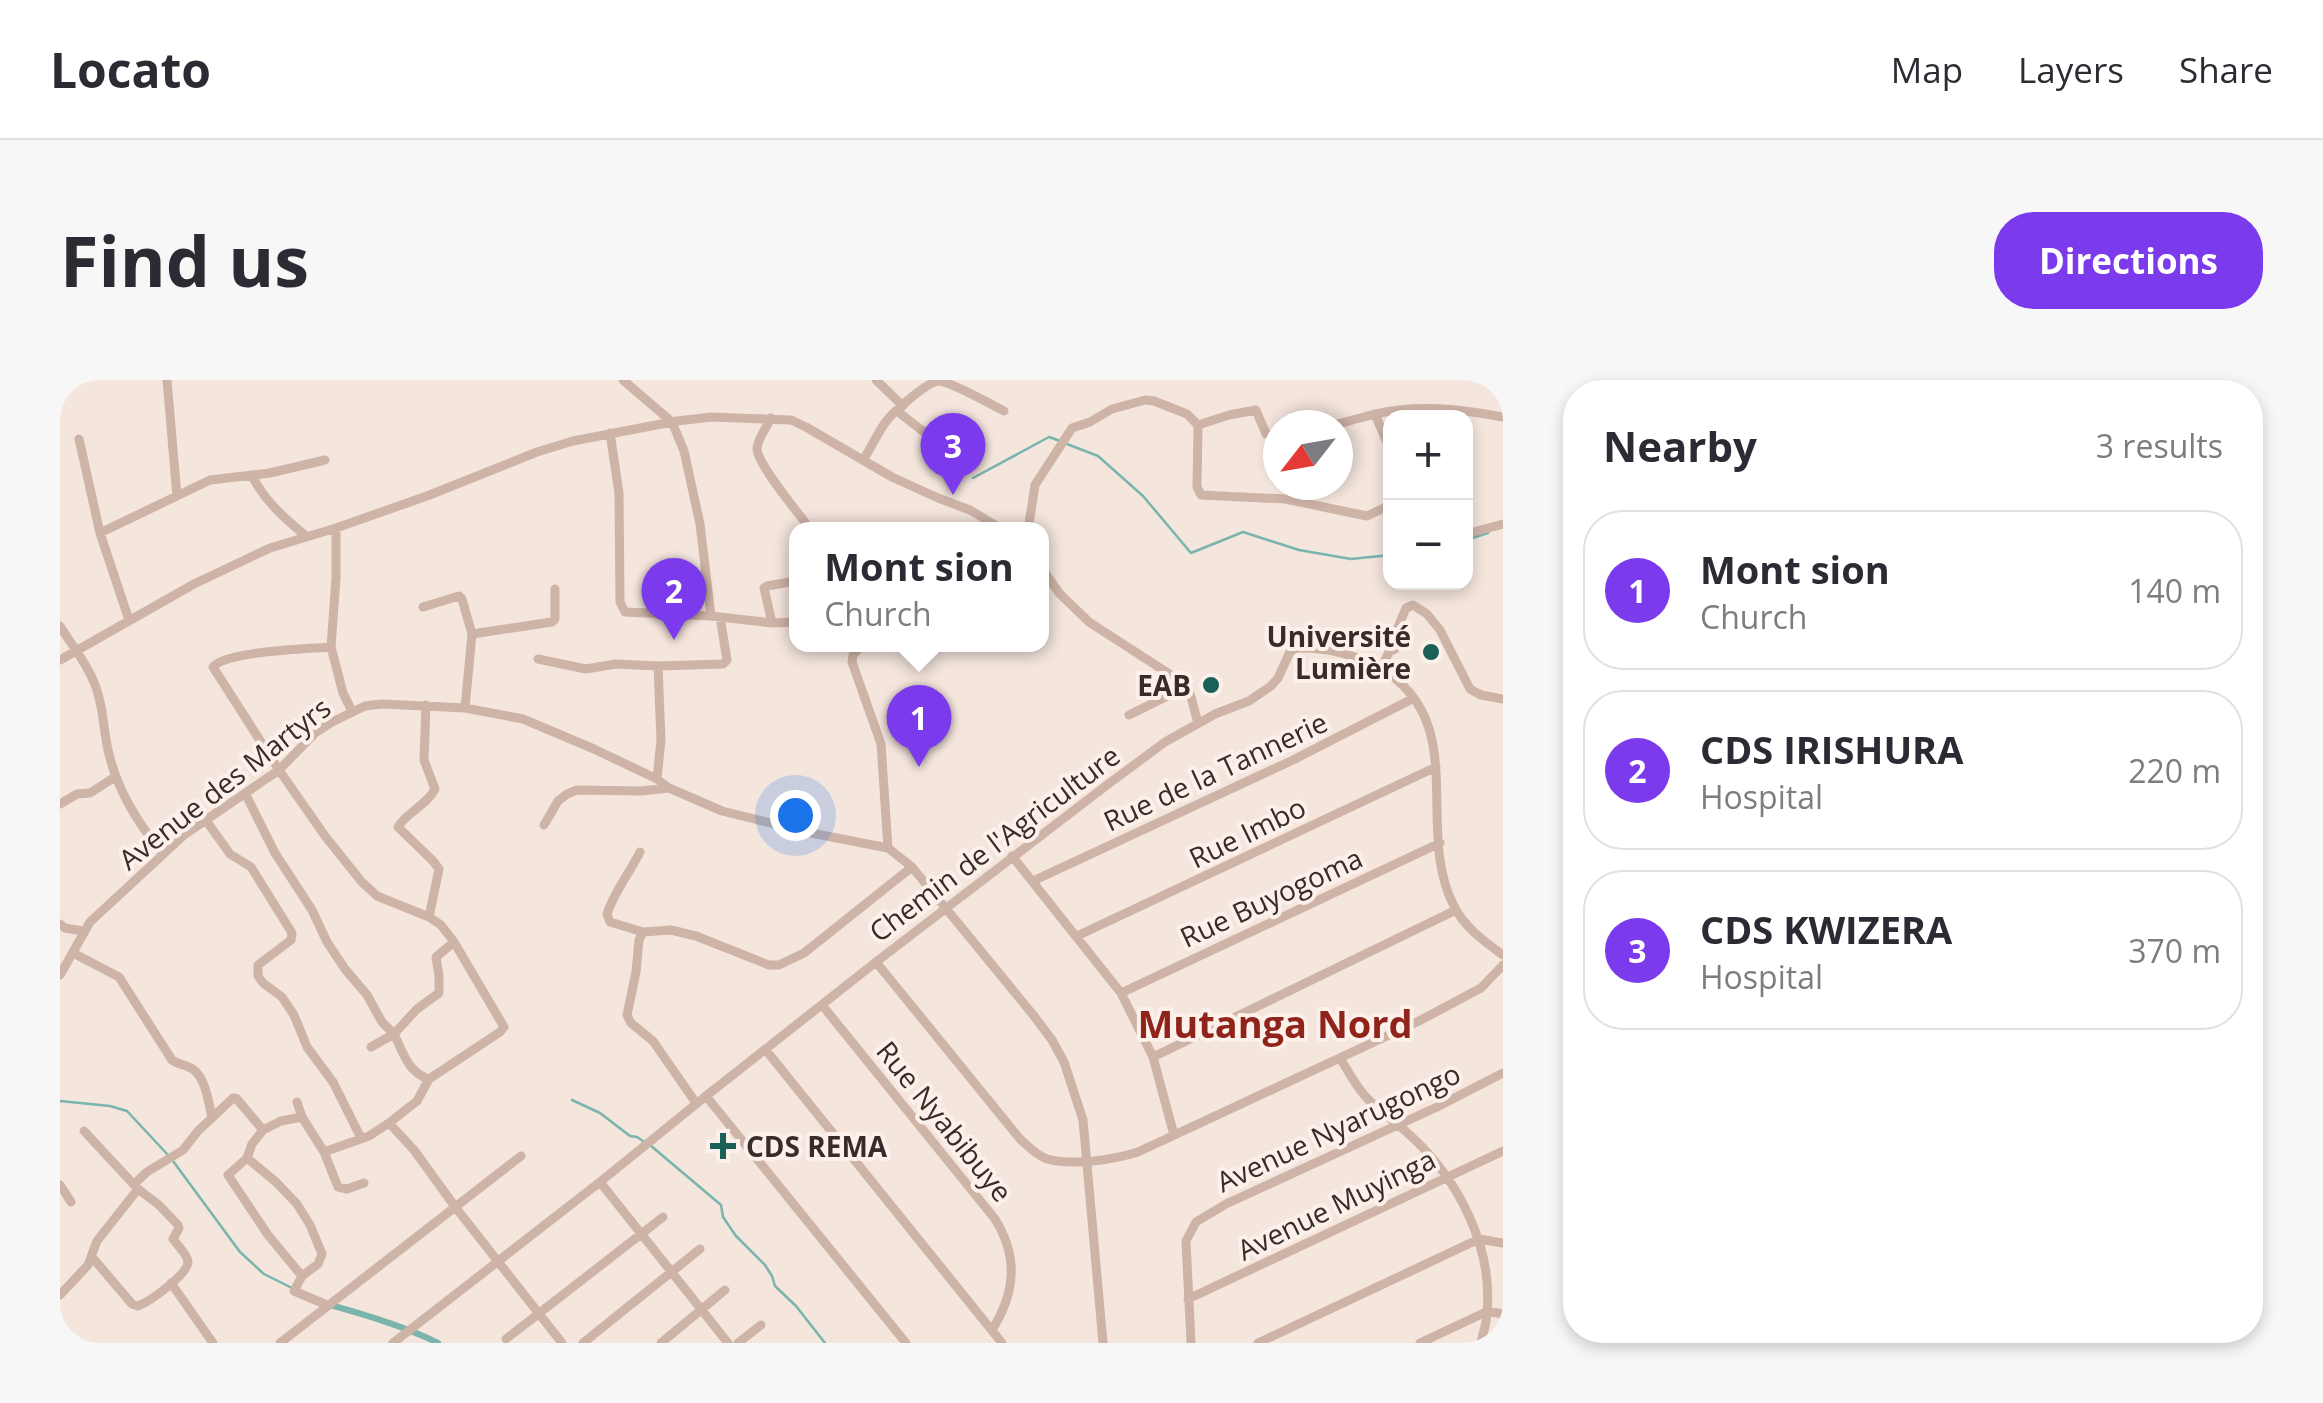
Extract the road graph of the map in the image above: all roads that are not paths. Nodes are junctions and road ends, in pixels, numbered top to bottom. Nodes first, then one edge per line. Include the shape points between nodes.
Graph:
1 (167, 380) edge
2 (623, 380) edge
3 (876, 380) edge
4 (900, 408) junction
5 (1004, 412) dead end
6 (1375, 414) junction
7 (1503, 417) edge
8 (771, 418) junction
9 (1353, 420) edge
10 (672, 422) junction
11 (1198, 425) junction
12 (1263, 427) edge
13 (610, 433) junction
14 (1383, 433) edge
15 (78, 439) dead end
16 (325, 460) dead end
17 (864, 460) junction
18 (961, 460) dead end
19 (252, 476) junction
20 (177, 496) junction
21 (1383, 508) edge
22 (805, 522) edge
23 (990, 522) edge
24 (1029, 522) edge
25 (1503, 524) edge
26 (336, 528) junction
27 (1473, 532) edge
28 (100, 533) junction
29 (306, 536) junction
30 (1049, 580) edge
31 (789, 581) edge
32 (555, 590) dead end
33 (422, 608) dead end
34 (716, 616) junction
35 (129, 620) junction
36 (772, 622) junction
37 (789, 622) edge
38 (60, 626) edge
39 (472, 634) junction
40 (332, 647) junction
41 (75, 652) junction
42 (855, 652) edge
43 (538, 659) dead end
44 (60, 660) edge
45 (658, 666) junction
46 (1381, 669) junction
47 (1188, 686) junction
48 (1414, 698) junction
49 (1503, 699) edge
50 (426, 704) junction
51 (465, 708) junction
52 (352, 711) junction
53 (1129, 715) dead end
54 (1198, 723) junction
55 (1436, 767) junction
56 (279, 770) junction
57 (115, 776) junction
58 (657, 779) junction
59 (669, 788) junction
60 (245, 793) junction
61 (60, 804) edge
62 (204, 819) junction
63 (544, 825) dead end
64 (1440, 843) junction
65 (888, 848) junction
66 (640, 852) dead end
67 (162, 854) junction
68 (1012, 856) junction
69 (912, 867) junction
70 (1033, 881) junction
71 (945, 909) junction
72 (1456, 910) junction
73 (429, 917) junction
74 (60, 924) edge
75 (83, 931) junction
76 (643, 932) junction
77 (1077, 936) junction
78 (454, 942) junction
79 (72, 952) junction
80 (1503, 955) edge
81 (876, 962) junction
82 (1503, 965) edge
83 (60, 974) edge
84 (1121, 993) junction
85 (822, 1005) junction
86 (394, 1034) junction
87 (371, 1047) dead end
88 (765, 1050) junction
89 (1153, 1056) junction
90 (1340, 1058) junction
91 (1503, 1073) edge
92 (429, 1078) junction
93 (706, 1096) junction
94 (298, 1102) dead end
95 (696, 1103) junction
96 (302, 1117) junction
97 (212, 1118) junction
98 (389, 1123) junction
99 (1398, 1124) junction
100 (84, 1130) dead end
101 (263, 1130) junction
102 (1174, 1136) junction
103 (361, 1138) junction
104 (1503, 1151) edge
105 (324, 1152) junction
106 (522, 1156) dead end
107 (248, 1158) junction
108 (1087, 1161) junction
109 (1446, 1176) junction
110 (600, 1182) junction
111 (364, 1183) dead end
112 (60, 1185) edge
113 (136, 1186) junction
114 (71, 1202) dead end
115 (456, 1208) junction
116 (663, 1217) dead end
117 (642, 1234) junction
118 (1479, 1239) junction
119 (1503, 1244) edge
120 (700, 1250) dead end
121 (92, 1256) junction
122 (499, 1262) junction
123 (672, 1272) junction
124 (302, 1276) junction
125 (171, 1283) junction
126 (725, 1290) dead end
127 (60, 1295) edge
128 (1188, 1298) junction
129 (327, 1305) junction
130 (701, 1310) junction
131 (1488, 1311) junction
132 (1503, 1314) edge
133 (539, 1315) junction
134 (761, 1326) dead end
135 (992, 1330) junction
136 (506, 1339) dead end
137 (213, 1343) edge
138 (280, 1343) edge
139 (393, 1343) edge
140 (562, 1343) edge
141 (583, 1343) edge
142 (661, 1343) edge
143 (728, 1343) edge
144 (738, 1343) edge
145 (906, 1343) edge
146 (1002, 1343) edge
147 (1104, 1343) edge
148 (1191, 1343) edge
149 (1258, 1343) edge
150 (1420, 1343) edge
151 (1481, 1343) edge

1 - 20 street
2 - 10 street
3 - 4 street
4 - 5 street via 941,381
4 - 17 street
4 - 18 street
6 - 7 street via 1400,408
6 - 9 street
6 - 14 street
8 - 10 street
8 - 17 street via 806,426
8 - 22 street via 758,456
10 - 13 street
10 - 34 street via 684,451
11 - 12 street via 1256,410
11 - 21 street via 1201,494 1285,499 1366,516
11 - 24 street via 1187,414 1145,400 1072,428 1035,484
13 - 26 street via 537,452
13 - 34 street via 619,493 621,608 629,614
15 - 28 street
16 - 19 street
17 - 23 street
19 - 20 street via 210,480
19 - 29 street
20 - 28 street
25 - 27 street
26 - 29 street
26 - 40 street
28 - 35 street
29 - 35 street via 236,562
30 - 47 street via 1089,622
31 - 36 street via 764,588
32 - 39 street via 552,622
33 - 39 street via 458,596
34 - 36 street
34 - 45 street via 726,662
35 - 41 street
36 - 37 street
38 - 41 street
39 - 51 street
40 - 52 street
40 - 56 street via 248,654 214,664
41 - 44 street
41 - 57 street via 98,695
42 - 65 street via 852,662 881,744
43 - 45 street via 586,669
45 - 58 street
46 - 48 street, Chemin de l'Agriculture
46 - 49 street via 1413,605 1440,630 1470,689
46 - 54 street, Chemin de l'Agriculture via 1340,652 1296,648 1271,686
47 - 53 street
47 - 54 street
48 - 55 street, Chemin de l'Agriculture via 1432,734
48 - 70 street, Rue de la Tannerie
50 - 51 street, Avenue des Martyrs
50 - 52 street, Avenue des Martyrs
50 - 73 street via 424,760 436,788 398,827 438,869
51 - 58 street, Avenue des Martyrs via 523,719
52 - 56 street, Avenue des Martyrs via 315,733
54 - 68 street, Chemin de l'Agriculture
55 - 64 street, Chemin de l'Agriculture
55 - 77 street, Rue Imbo
56 - 60 street, Avenue des Martyrs
56 - 73 street via 368,890
57 - 61 street
57 - 67 street
58 - 59 street, Avenue des Martyrs
59 - 63 street via 577,790 558,802
59 - 65 street, Avenue des Martyrs via 722,811
60 - 62 street, Avenue des Martyrs
60 - 86 street via 344,969
62 - 67 street, Avenue des Martyrs
62 - 103 street via 230,854 252,868 292,933 258,964 258,976 294,1015
64 - 72 street, Chemin de l'Agriculture
64 - 84 street, Rue Buyogoma
65 - 69 street, Avenue des Martyrs
66 - 76 street via 606,914 610,922
67 - 75 street, Avenue des Martyrs
68 - 70 street
68 - 71 street, Chemin de l'Agriculture
69 - 71 street, Avenue des Martyrs
69 - 76 street via 780,966 696,936
70 - 77 street
71 - 81 street, Chemin de l'Agriculture
71 - 108 street, Avenue des Martyrs via 1052,1040 1083,1120
72 - 80 street, Chemin de l'Agriculture
72 - 89 street
73 - 78 street
74 - 75 street
75 - 79 street, Avenue des Martyrs
76 - 95 street via 627,1015
77 - 84 street
78 - 86 street via 436,958 439,993
78 - 92 street via 504,1027
79 - 83 street, Avenue des Martyrs
79 - 97 street via 122,980 172,1060 200,1077
81 - 85 street, Chemin de l'Agriculture
81 - 108 street via 1020,1139 1046,1158
82 - 90 street via 1482,988
84 - 89 street
85 - 88 street, Chemin de l'Agriculture
85 - 135 street, Rue Nyabibuye via 1004,1234 1010,1290
86 - 87 street
86 - 92 street via 411,1068
88 - 93 street, Chemin de l'Agriculture
88 - 135 street
89 - 102 street
90 - 99 street via 1362,1092
90 - 102 street
91 - 99 street, Avenue Nyarugongo
92 - 98 street via 417,1101
93 - 95 street, Chemin de l'Agriculture
93 - 145 street
94 - 96 street
95 - 110 street, Chemin de l'Agriculture
96 - 101 street
96 - 105 street
97 - 101 street via 235,1098
97 - 113 street via 184,1150
98 - 103 street
98 - 115 street
99 - 109 street
99 - 128 street, Avenue Nyarugongo via 1202,1218 1186,1242
100 - 113 street
101 - 107 street
102 - 108 street via 1126,1156
103 - 105 street
104 - 109 street, Avenue Muyinga
105 - 111 street via 338,1187
106 - 115 street
107 - 124 street via 228,1178
107 - 124 street via 287,1192 310,1225 322,1254
108 - 147 street, Avenue des Martyrs
109 - 118 street
109 - 128 street, Avenue Muyinga
110 - 117 street
110 - 122 street, Chemin de l'Agriculture
112 - 114 street
113 - 121 street
113 - 125 street via 178,1225 174,1239 188,1265
115 - 122 street
115 - 129 street
116 - 117 street
117 - 123 street
117 - 133 street
118 - 119 street
118 - 131 street
118 - 149 street
120 - 123 street
121 - 125 street via 132,1304 144,1304
121 - 127 street
122 - 133 street
122 - 139 street, Chemin de l'Agriculture
123 - 130 street
123 - 141 street
124 - 129 street via 296,1293
125 - 137 street
126 - 130 street
128 - 148 street, Avenue Nyarugongo
129 - 138 street
130 - 142 street
130 - 143 street
131 - 132 street
131 - 150 street
131 - 151 street
133 - 136 street
133 - 140 street
134 - 144 street
135 - 146 street

